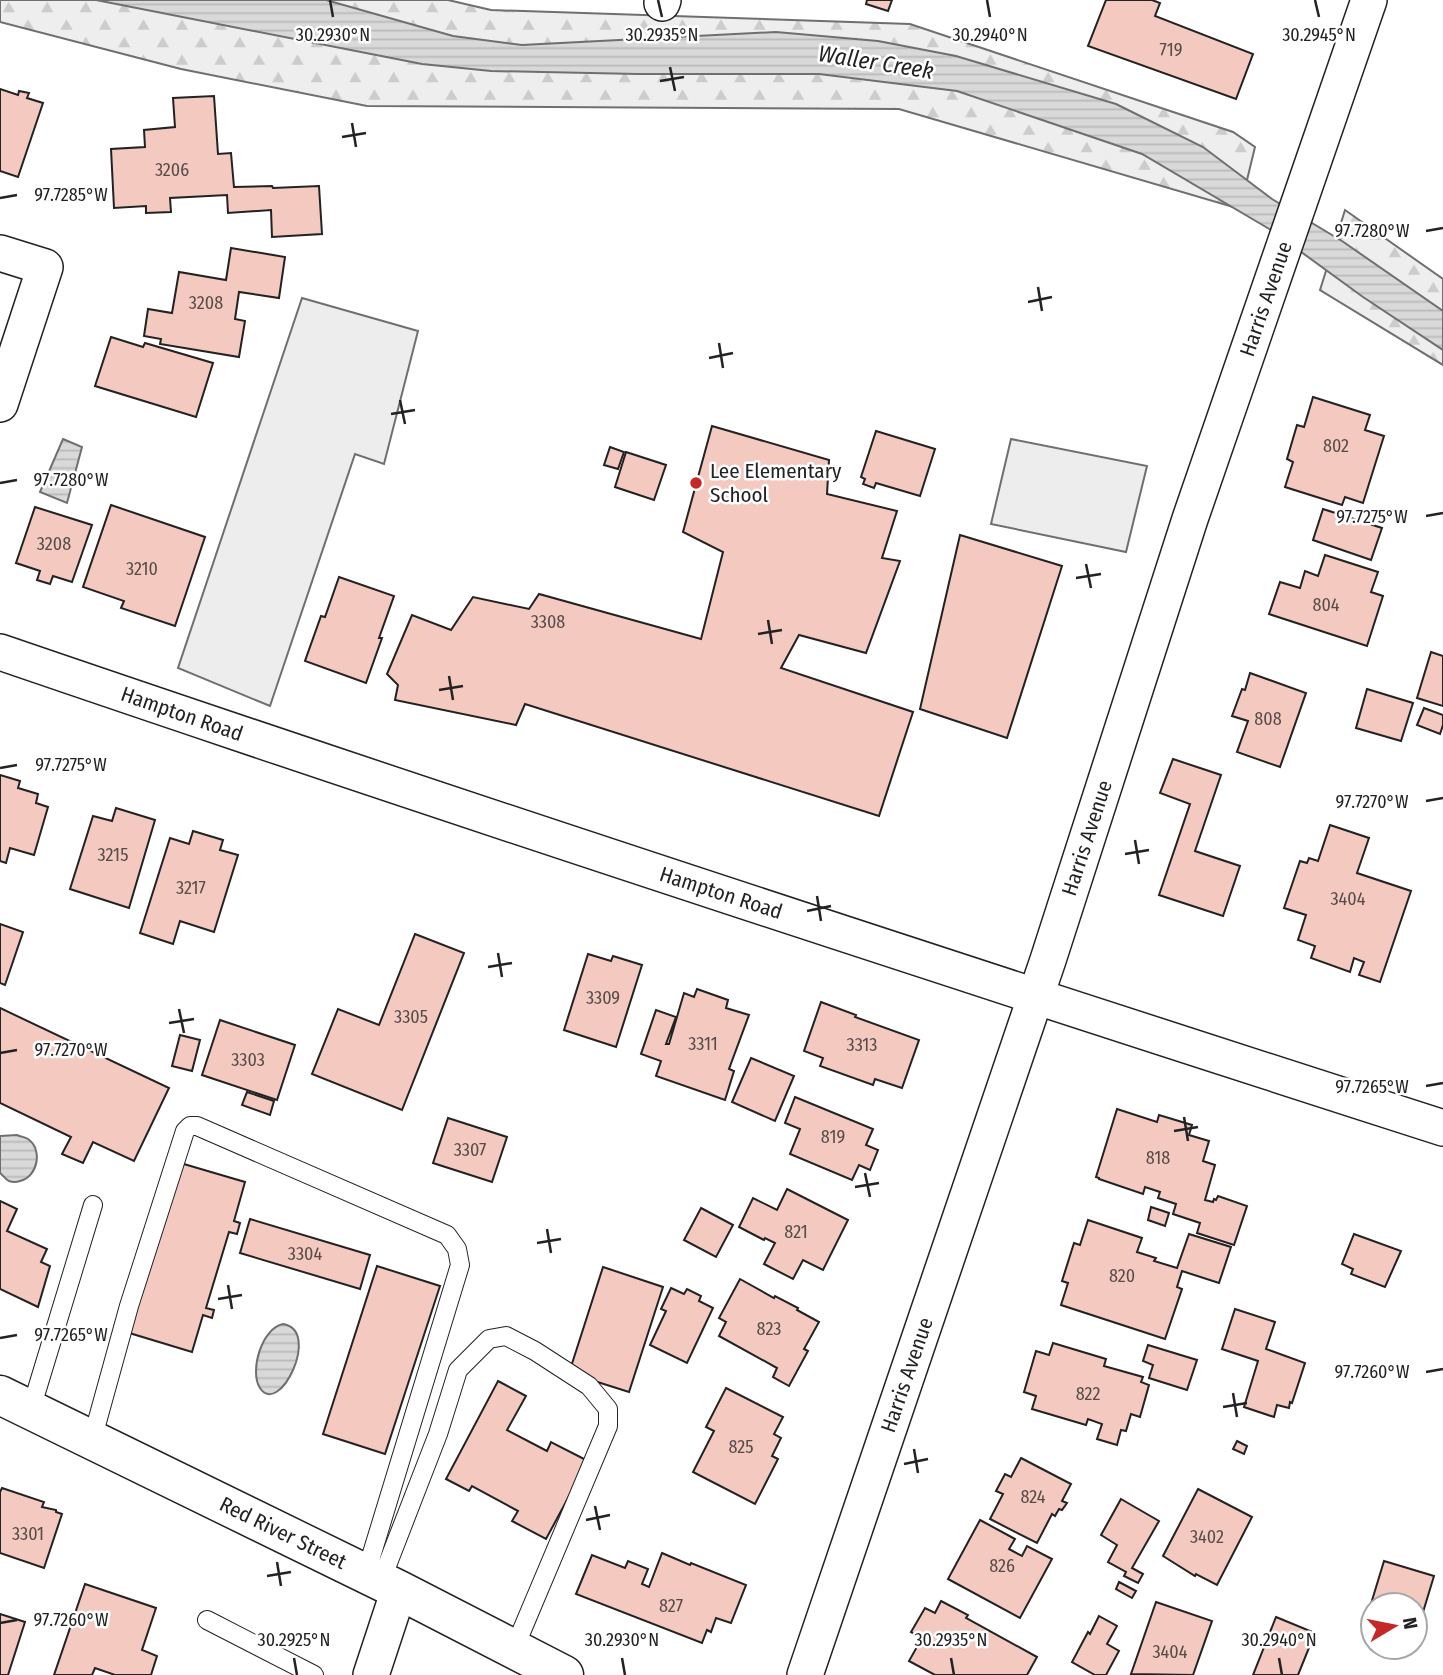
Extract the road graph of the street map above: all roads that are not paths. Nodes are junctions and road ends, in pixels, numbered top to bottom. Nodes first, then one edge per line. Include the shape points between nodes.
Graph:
1 (1369, 0) edge
2 (0, 253) edge
3 (0, 404) edge
4 (0, 652) edge
5 (1035, 997) junction
6 (1443, 1128) edge
7 (93, 1205) dead end
8 (15, 1402) edge
9 (92, 1440) junction
10 (382, 1581) junction
11 (207, 1619) dead end
12 (514, 1649) junction
13 (314, 1675) edge
14 (371, 1675) edge
15 (564, 1675) edge
16 (804, 1675) edge

1 - 5 street, Harris Avenue via 1190,519
2 - 3 street via 45,267
4 - 5 street, Hampton Road
5 - 6 street, Hampton Road
5 - 16 street, Harris Avenue
7 - 8 lane
8 - 9 main road, Red River Street
9 - 10 main road, Red River Street
9 - 10 lane via 133,1293 184,1131 190,1126 447,1235 457,1249 460,1265
10 - 12 main road, Red River Street
10 - 12 lane via 458,1370 489,1339 506,1336 589,1386 608,1409 608,1426
10 - 14 street
11 - 13 lane
12 - 15 main road, Red River Street

